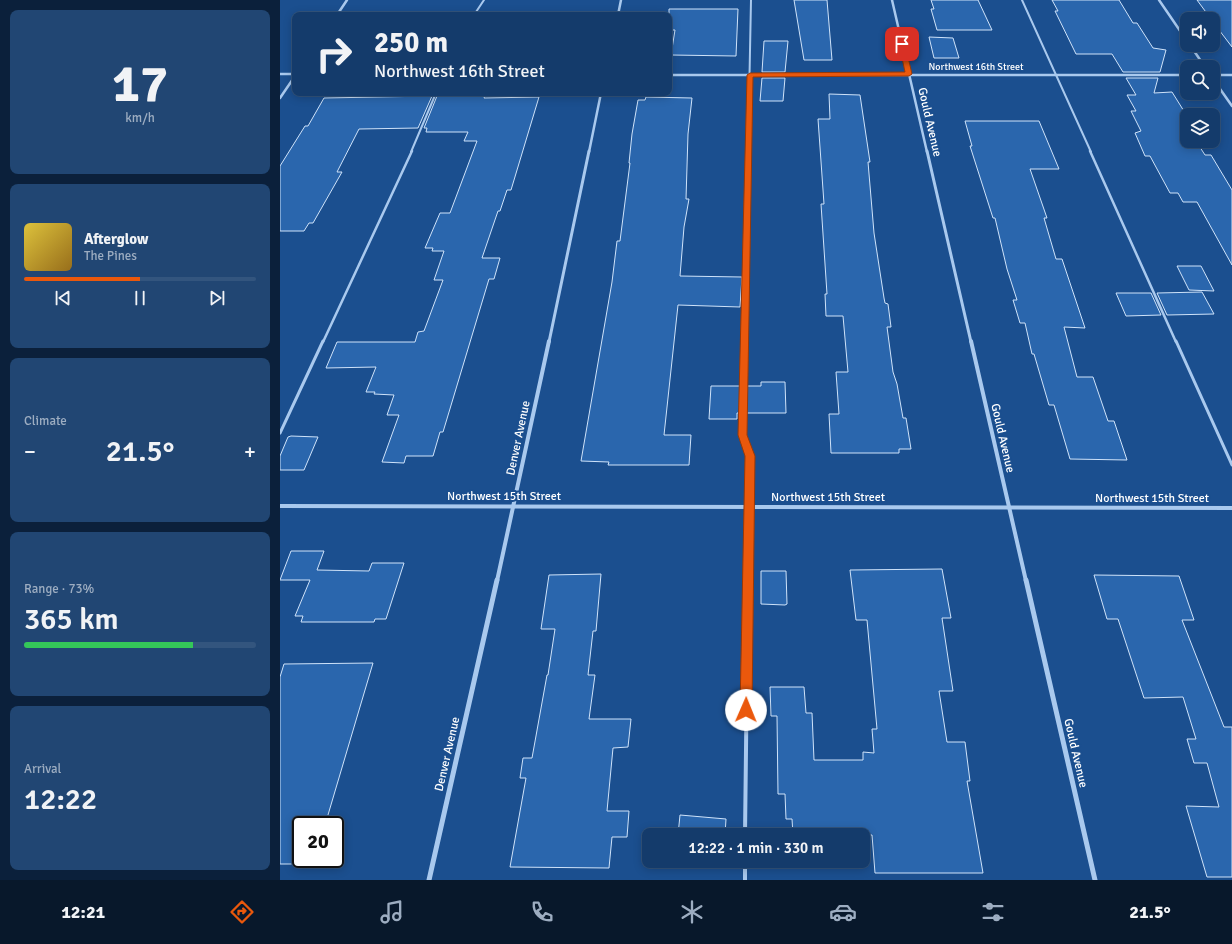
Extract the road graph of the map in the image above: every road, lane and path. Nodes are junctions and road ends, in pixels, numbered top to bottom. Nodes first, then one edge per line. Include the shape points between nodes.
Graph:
1 (347, 0) edge
2 (484, 0) edge
3 (621, 0) edge
4 (751, 0) edge
5 (892, 0) edge
6 (1022, 0) edge
7 (1159, 0) edge
8 (339, 12) edge
9 (476, 12) edge
10 (619, 12) edge
11 (1180, 31) edge
12 (280, 74) edge
13 (909, 74) junction
14 (1057, 74) junction
15 (292, 75) edge
16 (672, 75) edge
17 (750, 75) junction
18 (1180, 75) edge
19 (1220, 75) edge
20 (1232, 75) edge
21 (292, 80) edge
22 (1220, 89) edge
23 (435, 96) edge
24 (600, 96) edge
25 (280, 98) edge
26 (1232, 106) edge
27 (280, 433) edge
28 (1232, 465) edge
29 (280, 506) edge
30 (748, 506) junction
31 (514, 507) junction
32 (1009, 507) junction
33 (1232, 508) edge
34 (745, 828) edge
35 (745, 868) edge
36 (429, 880) edge
37 (745, 880) edge
38 (1095, 880) edge

1 - 8 street
2 - 9 lane
3 - 10 street
4 - 17 lane
5 - 13 street, Gould Avenue
6 - 14 lane
7 - 11 street
12 - 15 street
13 - 14 street, Northwest 16th Street
13 - 17 street, Northwest 16th Street
13 - 32 street, Gould Avenue
14 - 18 street, Northwest 16th Street
14 - 28 lane
16 - 17 street, Northwest 16th Street
17 - 30 lane via 743,435 750,456
19 - 20 street
21 - 25 street
22 - 26 street
23 - 27 lane via 403,171
24 - 31 street, Denver Avenue
29 - 31 street, Northwest 15th Street
30 - 31 street, Northwest 15th Street
30 - 32 street, Northwest 15th Street
30 - 34 lane
31 - 36 street, Denver Avenue
32 - 33 street, Northwest 15th Street
32 - 38 street, Gould Avenue
35 - 37 lane

